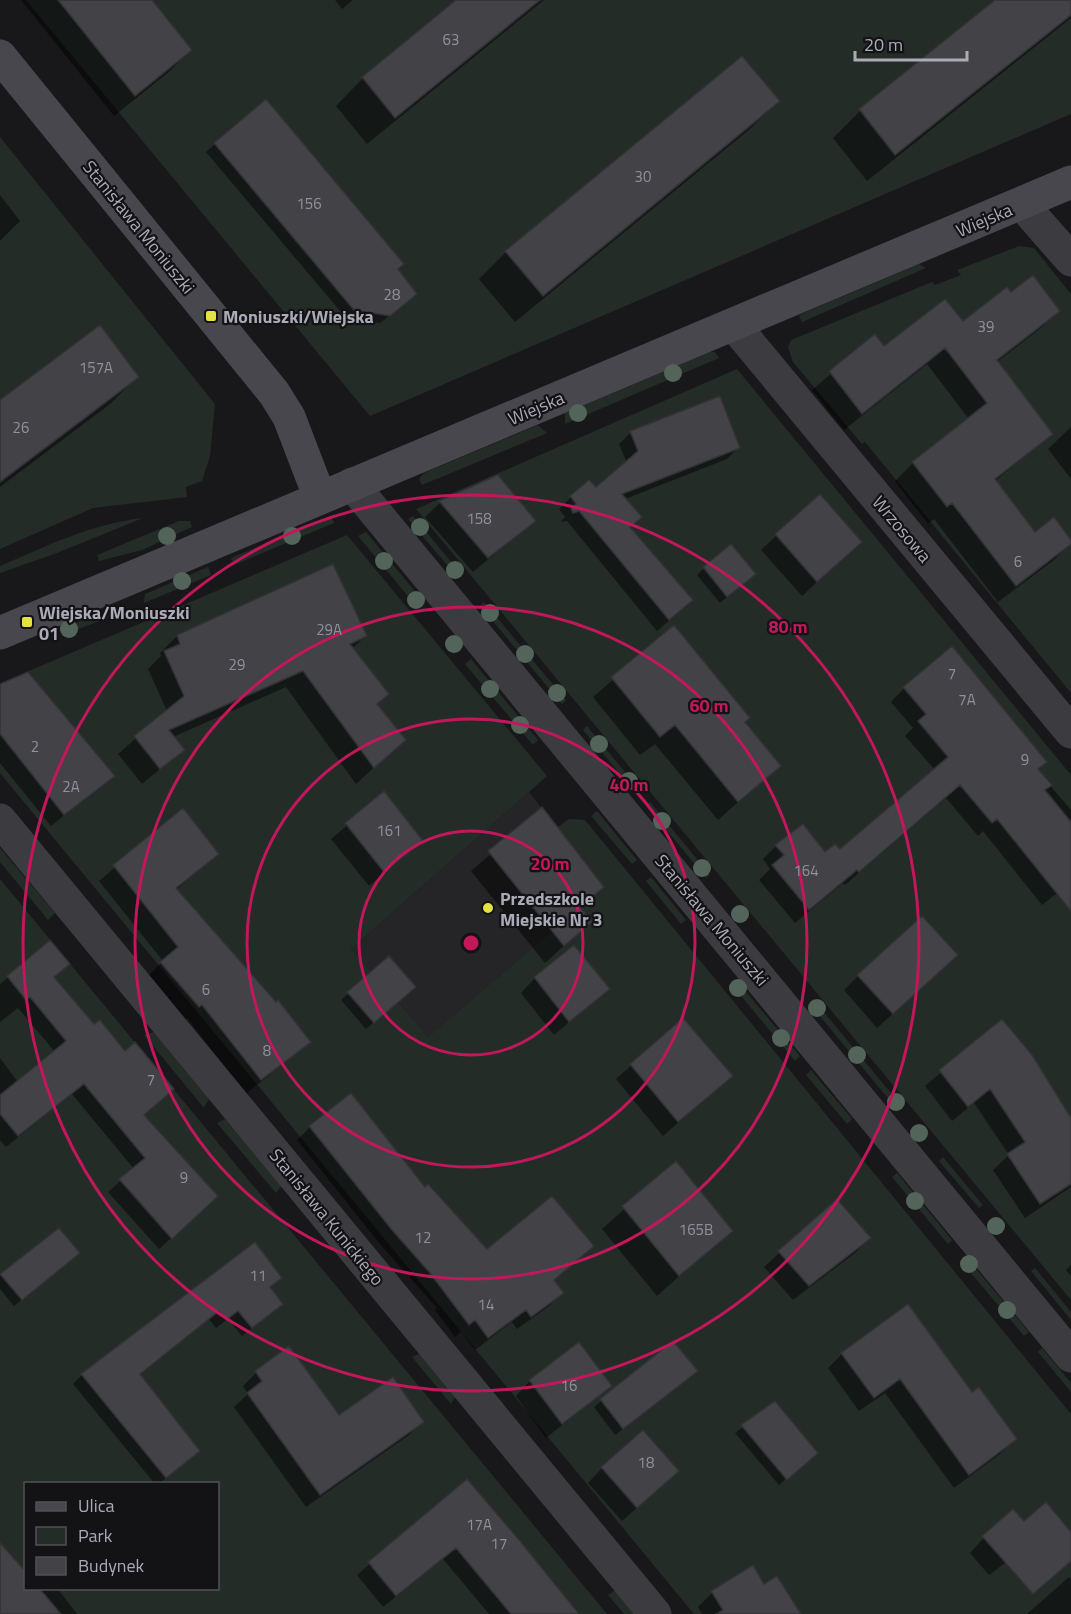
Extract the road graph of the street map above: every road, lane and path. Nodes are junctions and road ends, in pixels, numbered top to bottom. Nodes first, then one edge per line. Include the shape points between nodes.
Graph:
1 (0, 56) edge
2 (1071, 182) edge
3 (1022, 204) junction
4 (1071, 260) edge
5 (734, 326) junction
6 (352, 484) junction
7 (320, 498) junction
8 (0, 633) edge
9 (1071, 732) edge
10 (0, 819) edge
11 (1071, 1356) edge
12 (655, 1614) edge

1 - 7 street, Stanisława Moniuszki via 274,393 289,417
2 - 3 street, Wiejska
3 - 4 street
3 - 5 street, Wiejska
5 - 6 street, Wiejska
5 - 9 street, Wrzosowa
6 - 7 street, Wiejska
6 - 11 street, Stanisława Moniuszki
7 - 8 street, Wiejska
10 - 12 street, Stanisława Kunickiego

